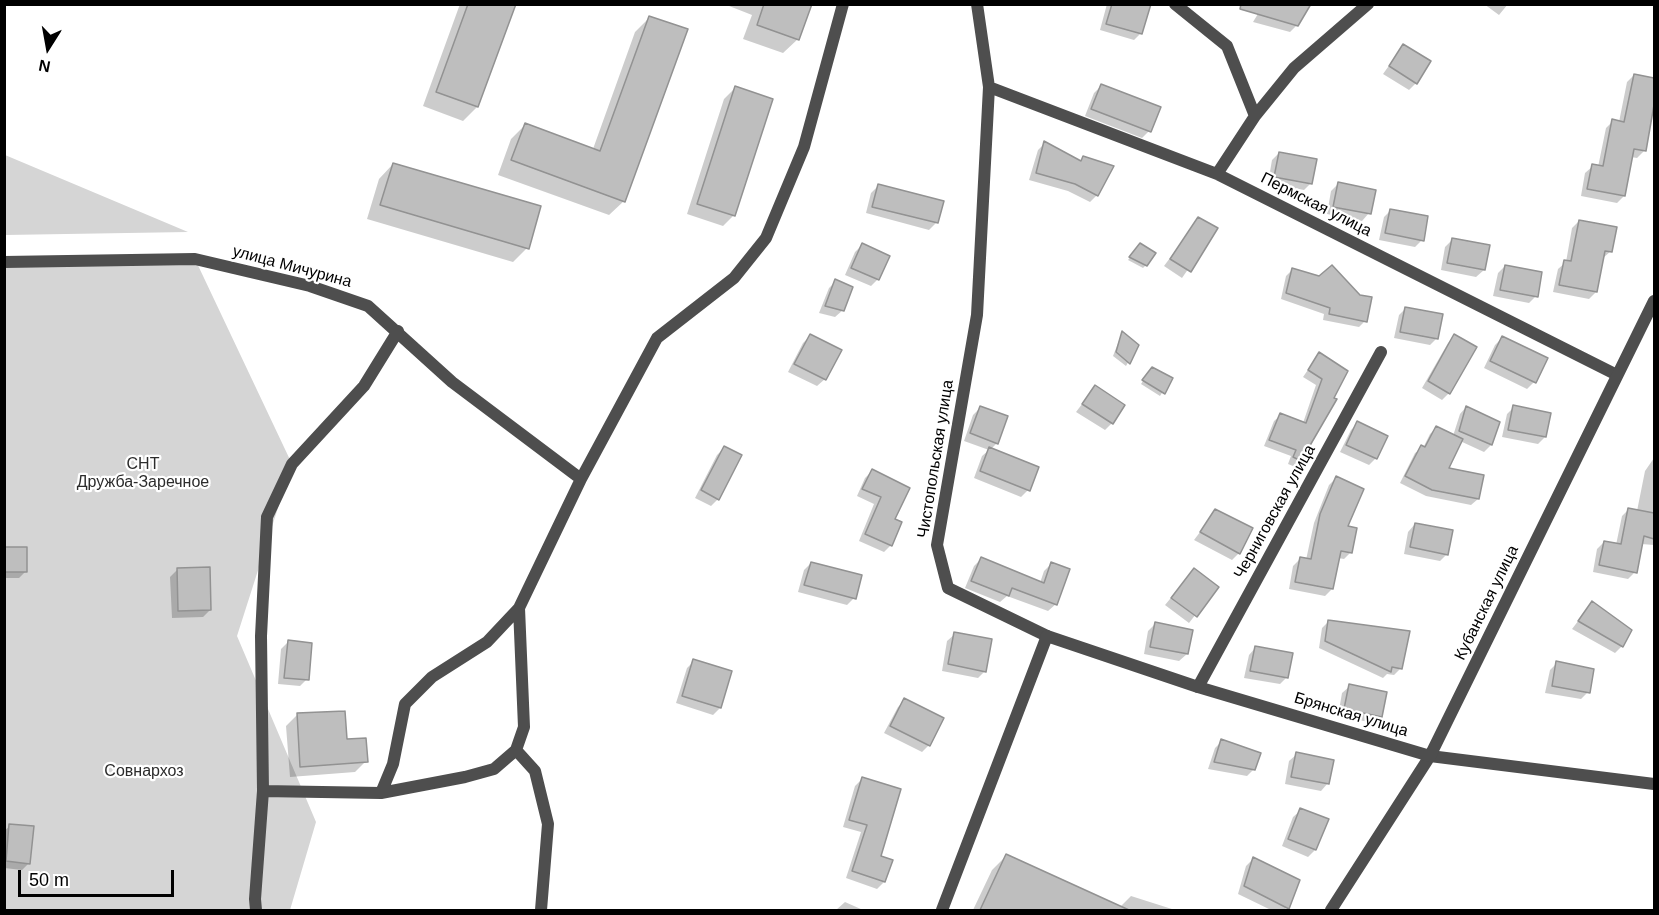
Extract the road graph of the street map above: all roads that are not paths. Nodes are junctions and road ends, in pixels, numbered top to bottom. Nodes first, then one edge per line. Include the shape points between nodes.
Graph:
1 (843, 4) edge
2 (977, 4) edge
3 (1175, 4) edge
4 (1369, 5) edge
5 (989, 87) junction
6 (1255, 116) junction
7 (1217, 174) junction
8 (4, 262) edge
9 (1654, 301) edge
10 (398, 331) junction
11 (1381, 352) dead end
12 (1617, 375) junction
13 (581, 479) junction
14 (519, 608) junction
15 (1047, 636) junction
16 (1198, 687) junction
17 (516, 750) junction
18 (1430, 756) junction
19 (1654, 784) edge
20 (264, 791) junction
21 (381, 793) junction
22 (256, 910) edge
23 (541, 910) edge
24 (942, 910) edge
25 (1331, 910) edge

1 - 13 street via 804,147 766,238 735,278 657,338
2 - 5 street, Чистопольская улица
3 - 6 street via 1227,46
4 - 6 street via 1294,68
5 - 7 street, Пермская улица
5 - 15 street, Чистопольская улица via 977,315 937,545 948,588
6 - 7 street
7 - 12 street, Пермская улица
8 - 10 street, улица Мичурина via 195,259 310,286 368,306
9 - 12 street, Кубанская улица
10 - 13 street, улица Мичурина via 452,382
10 - 20 street via 364,387 292,464 267,517 261,636
11 - 16 street, Черниговская улица
12 - 18 street, Кубанская улица
13 - 14 street
14 - 17 street via 524,727
14 - 21 street via 487,642 432,677 405,704 393,764
15 - 16 street, Брянская улица
15 - 24 street
16 - 18 street, Брянская улица
17 - 21 street via 494,769
17 - 23 street via 535,771 548,824
18 - 19 street, Брянская улица
18 - 25 street, Кубанская улица
20 - 21 street
20 - 22 street

